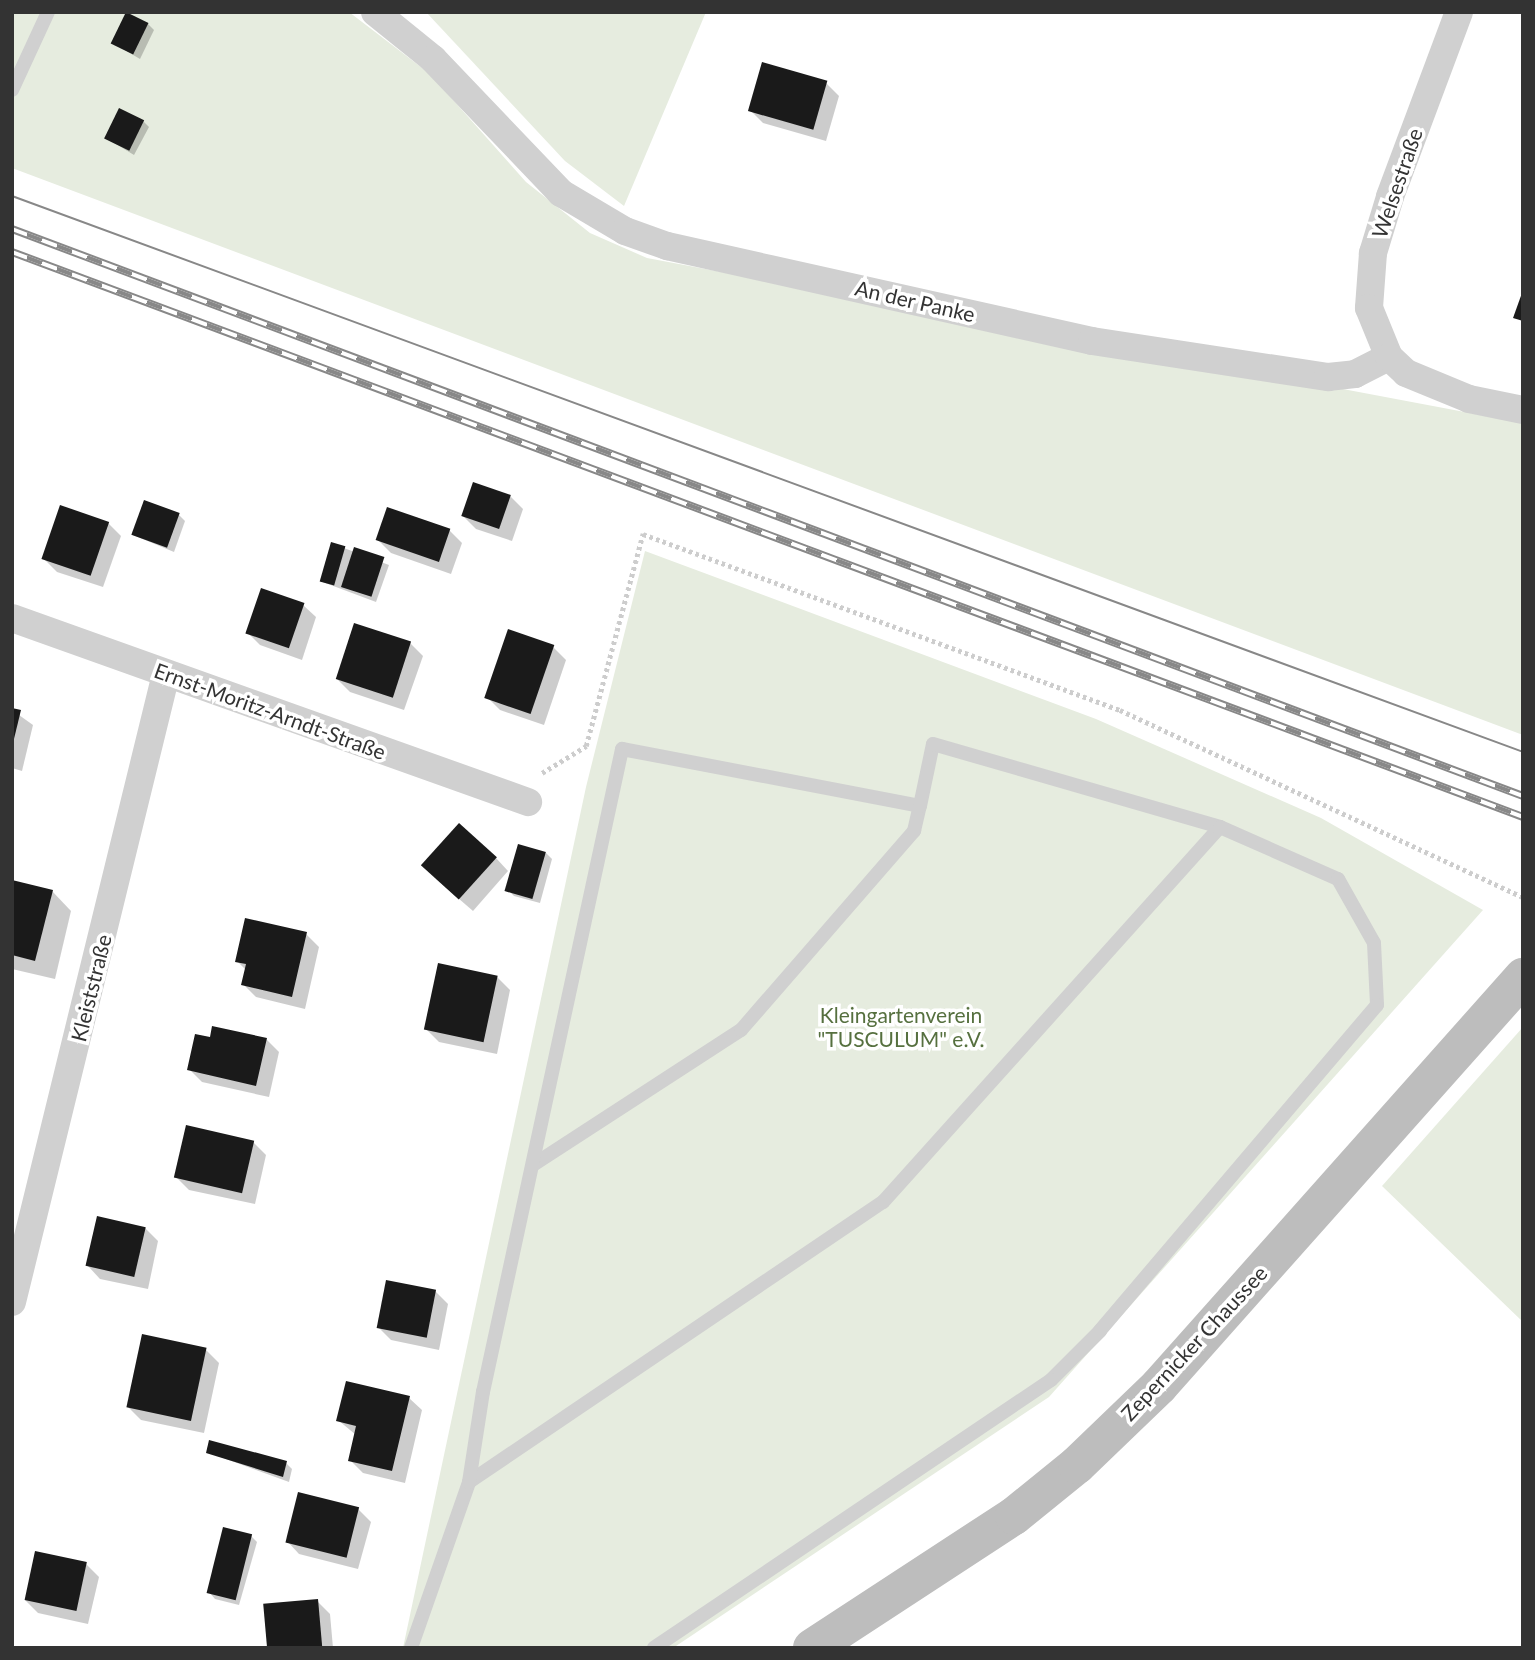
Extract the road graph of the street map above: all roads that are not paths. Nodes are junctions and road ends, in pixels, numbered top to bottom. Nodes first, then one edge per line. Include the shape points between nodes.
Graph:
1 (48, 12) edge
2 (376, 12) edge
3 (1459, 12) edge
4 (12, 90) edge
5 (1389, 357) junction
6 (1523, 410) edge
7 (12, 618) edge
8 (166, 674) junction
9 (528, 802) road end
10 (920, 806) junction
11 (1220, 827) junction
12 (1523, 977) edge
13 (533, 1165) junction
14 (12, 1302) edge
15 (469, 1482) junction
16 (411, 1648) edge
17 (654, 1648) edge
18 (813, 1648) edge

1 - 4 lane
2 - 5 street, An der Panke via 433,59 561,193 625,231 667,246 1093,341 1315,376 1355,374
3 - 5 street, Welsestraße via 1373,253 1369,308
5 - 6 street via 1424,385
7 - 8 street, Ernst-Moritz-Arndt-Straße
8 - 9 street, Ernst-Moritz-Arndt-Straße
8 - 14 street, Kleiststraße
10 - 11 lane via 933,744
10 - 13 lane via 914,831 741,1030
10 - 13 lane via 622,749
11 - 15 lane via 883,1202
11 - 17 lane via 1338,880 1374,943 1377,1005 1271,1137 1051,1380
12 - 18 main road, Zepernicker Chaussee via 1159,1386 1077,1465 1014,1516
13 - 15 lane
15 - 16 lane

